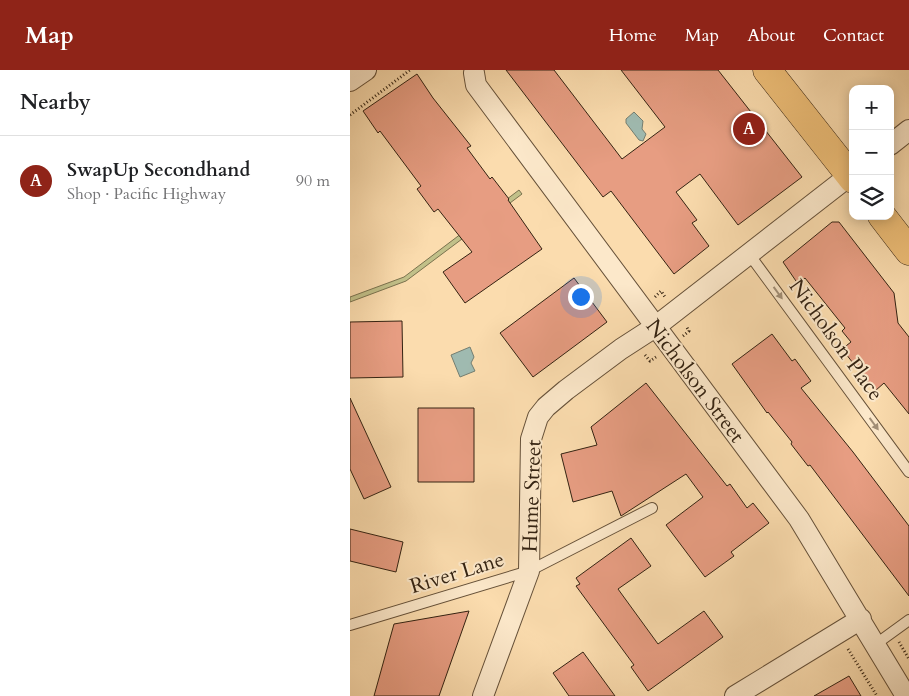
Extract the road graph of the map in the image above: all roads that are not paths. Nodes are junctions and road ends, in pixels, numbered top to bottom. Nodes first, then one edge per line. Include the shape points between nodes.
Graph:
1 (366, 70) edge
2 (767, 70) edge
3 (474, 73) dead end
4 (350, 82) edge
5 (909, 130) edge
6 (894, 142) edge
7 (851, 175) edge
8 (849, 178) edge
9 (885, 220) edge
10 (909, 251) edge
11 (749, 254) junction
12 (655, 327) junction
13 (909, 472) edge
14 (652, 508) dead end
15 (529, 571) junction
16 (861, 619) junction
17 (909, 620) edge
18 (350, 625) edge
19 (876, 644) junction
20 (483, 696) edge
21 (735, 696) edge
22 (906, 696) edge

1 - 4 street
2 - 7 main road
3 - 12 street, Nicholson Street via 476,86
5 - 6 street
8 - 11 street, Hume Street
9 - 10 main road
11 - 12 street, Hume Street
11 -> 13 lane, Nicholson Place
12 - 15 street, Hume Street via 566,390 538,417 531,439
12 - 16 street, Nicholson Street via 799,519
14 - 15 lane, River Lane
15 - 18 lane, River Lane
15 - 20 street, Hume Street
16 - 19 street, Nicholson Street
16 - 21 street
17 - 19 lane
19 - 22 street, Nicholson Street

